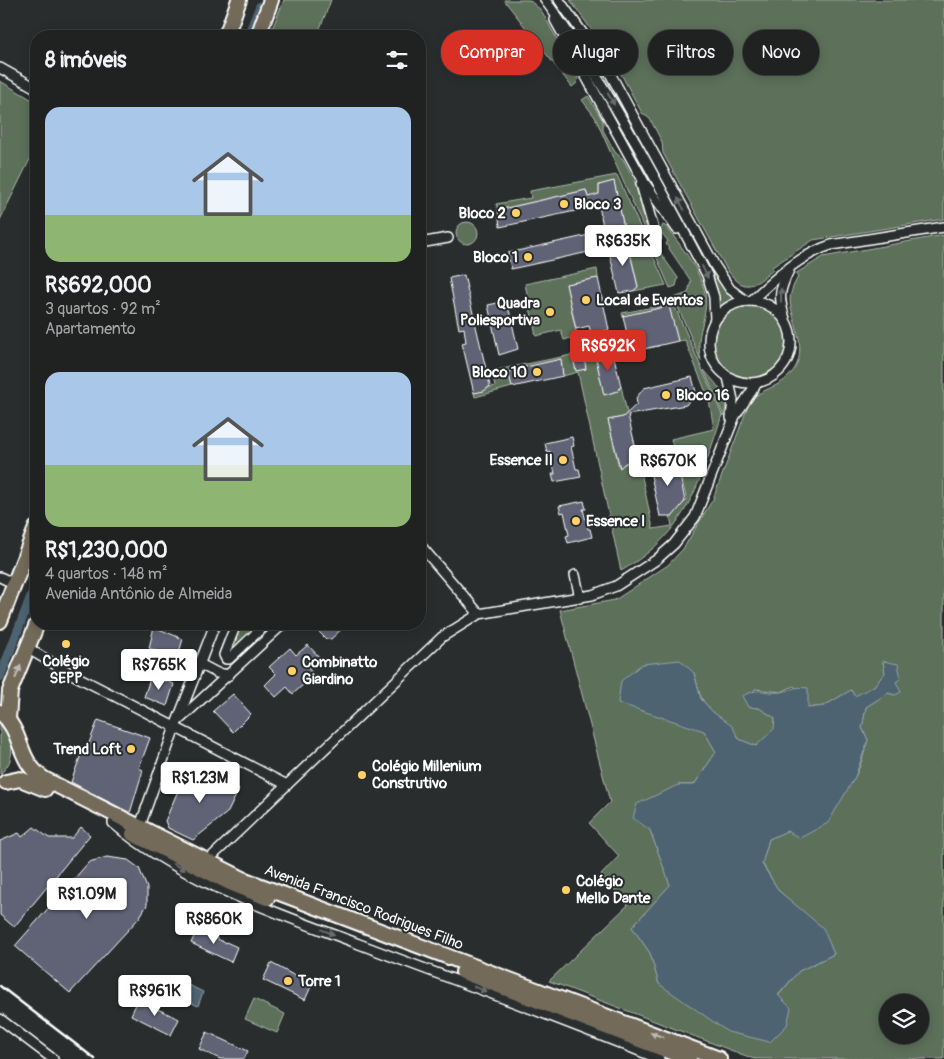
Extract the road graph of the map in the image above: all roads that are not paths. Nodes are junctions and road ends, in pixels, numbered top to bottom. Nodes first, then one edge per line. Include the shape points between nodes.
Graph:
1 (239, 0) edge
2 (264, 0) edge
3 (271, 0) edge
4 (545, 0) edge
5 (559, 0) edge
6 (263, 22) junction
7 (228, 30) edge
8 (260, 30) edge
9 (0, 68) edge
10 (30, 85) edge
11 (634, 165) junction
12 (672, 222) junction
13 (944, 227) edge
14 (448, 238) dead end
15 (426, 242) edge
16 (691, 244) junction
17 (789, 269) junction
18 (748, 301) junction
19 (715, 321) junction
20 (786, 322) junction
21 (728, 377) junction
22 (757, 383) junction
23 (729, 428) junction
24 (30, 544) edge
25 (426, 552) edge
26 (575, 575) dead end
27 (0, 577) edge
28 (15, 584) junction
29 (580, 598) junction
30 (480, 614) junction
31 (0, 621) edge
32 (35, 630) edge
33 (214, 630) edge
34 (234, 630) edge
35 (259, 630) edge
36 (277, 630) edge
37 (28, 648) junction
38 (200, 664) junction
39 (229, 675) junction
40 (4, 715) edge
41 (176, 724) junction
42 (20, 748) junction
43 (3, 784) edge
44 (288, 784) junction
45 (112, 823) junction
46 (140, 826) junction
47 (204, 864) junction
48 (0, 1019) edge
49 (53, 1059) edge
50 (659, 1059) edge
51 (689, 1059) edge
52 (719, 1059) edge

1 - 7 main road
2 - 6 main road
3 - 6 main road
4 - 11 street
4 -> 16 street via 582,50
18 -> 5 street via 730,289 719,274 606,66
6 - 8 main road
9 - 10 street
11 - 12 street
11 - 12 street via 656,237 655,224 658,220 664,218
12 - 16 street
13 - 17 street via 831,245 808,254
14 - 15 street
16 -> 19 street via 711,286
17 - 18 street
20 -> 17 street via 779,295
18 - 19 street via 729,307
18 - 20 street via 771,307
19 - 21 street via 709,345 712,358
20 - 22 street via 791,344 785,365 778,374
21 - 22 street via 742,383
21 - 23 street via 733,400
22 - 23 street via 739,407
23 - 29 street via 702,502 685,531 656,560 636,574 616,586
24 - 28 main road
25 - 30 street
26 - 29 street
27 - 28 street
28 - 31 main road
29 - 30 street
30 - 44 street via 442,637
32 - 37 main road
33 - 38 street
34 - 35 street via 224,655 226,659
36 - 39 street
40 -> 37 main road
37 - 41 street via 68,672
38 - 39 street
38 - 41 street
39 - 41 street
40 - 42 main road, Avenida Francisco Rodrigues Filho via 15,729
41 - 44 street
41 - 46 street
42 - 43 main road, Avenida Francisco Rodrigues Filho via 19,760
42 - 46 main road, Avenida Francisco Rodrigues Filho via 26,762 44,779
43 - 45 main road, Avenida Francisco Rodrigues Filho via 20,779 30,781
44 - 47 street
45 - 47 main road, Avenida Francisco Rodrigues Filho
45 -> 50 street via 136,843 260,907
46 - 47 main road, Avenida Francisco Rodrigues Filho
47 - 51 main road, Avenida Francisco Rodrigues Filho via 247,890
52 -> 47 main road, Avenida Francisco Rodrigues Filho
48 - 49 street

